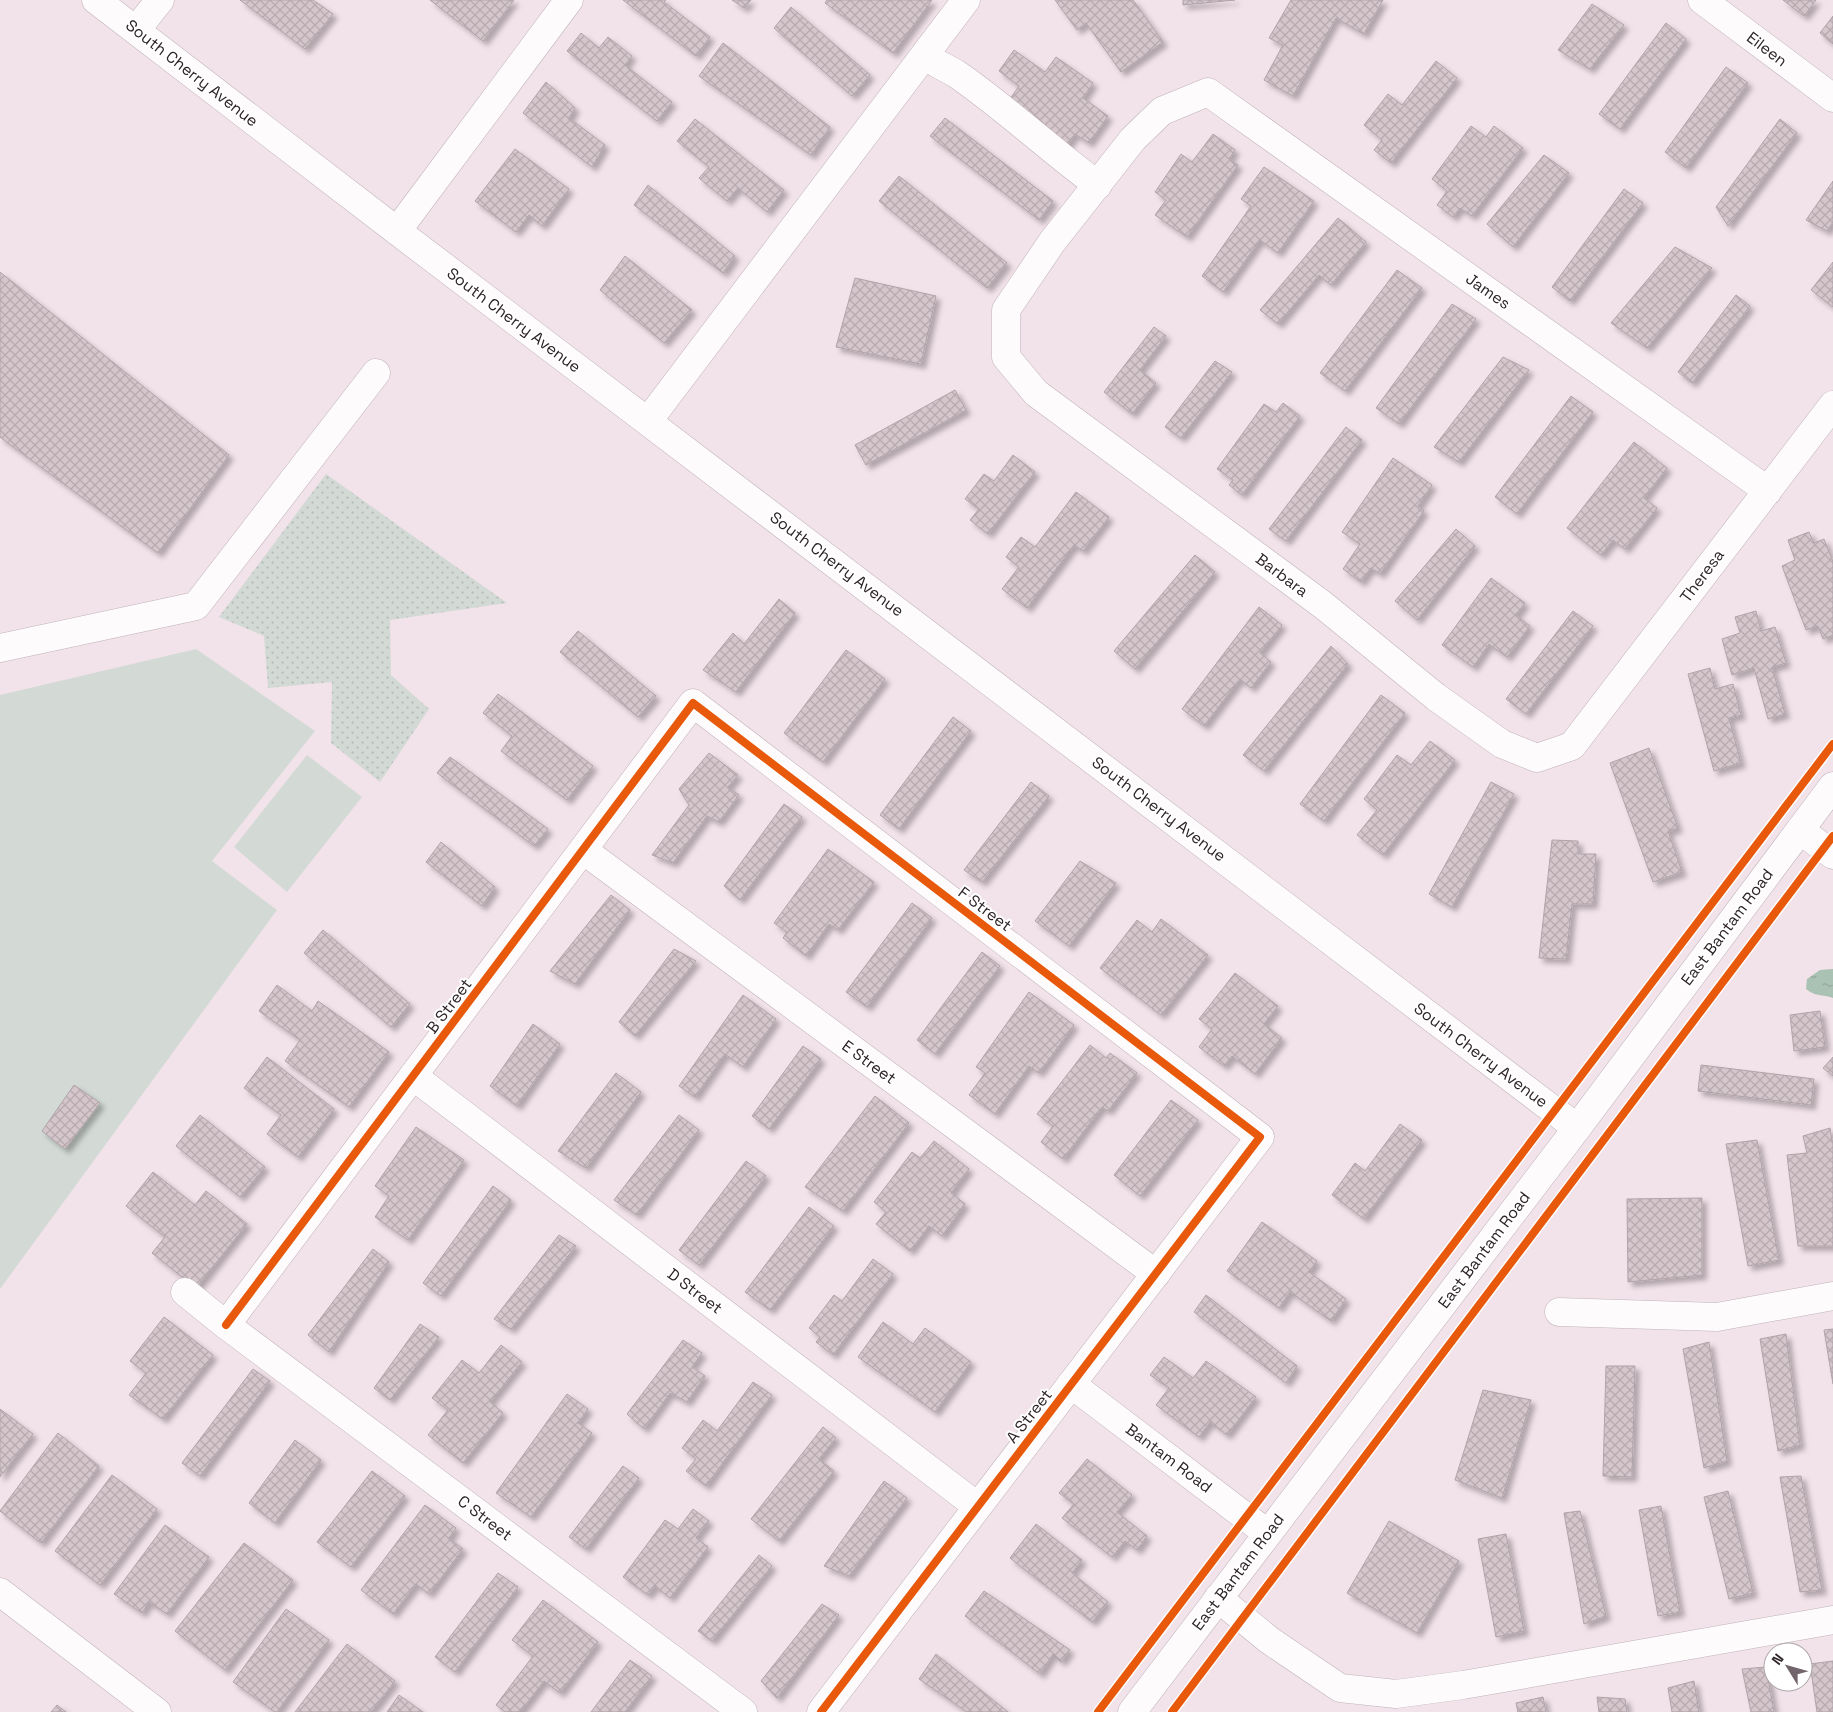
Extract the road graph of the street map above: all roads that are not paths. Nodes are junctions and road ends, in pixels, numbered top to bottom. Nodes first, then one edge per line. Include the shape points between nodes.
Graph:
1 (96, 0) edge
2 (160, 0) edge
3 (569, 0) edge
4 (966, 0) edge
5 (1702, 0) edge
6 (136, 30) junction
7 (924, 56) junction
8 (1833, 98) edge
9 (1098, 185) junction
10 (397, 231) junction
11 (376, 372) dead end
12 (1833, 405) edge
13 (648, 421) junction
14 (1768, 491) junction
15 (0, 648) edge
16 (693, 703) joint
17 (1572, 746) joint
18 (1833, 786) edge
19 (1800, 830) junction
20 (584, 850) junction
21 (1833, 855) edge
22 (413, 1076) junction
23 (1577, 1128) junction
24 (1260, 1137) joint
25 (1156, 1274) junction
26 (185, 1292) dead end
27 (1833, 1296) edge
28 (1559, 1312) dead end
29 (226, 1325) junction
30 (1071, 1384) junction
31 (977, 1506) junction
32 (1267, 1533) junction
33 (0, 1592) edge
34 (1218, 1598) junction
35 (1833, 1620) edge
36 (157, 1712) edge
37 (744, 1712) edge
38 (821, 1712) edge
39 (1132, 1712) edge

1 - 6 street, South Cherry Avenue
2 - 6 street
3 - 10 street
4 - 7 street
5 - 8 street, Eileen
6 - 10 street, South Cherry Avenue
7 - 9 street via 983,94
7 - 13 street
9 - 14 street, James via 1133,139 1162,111 1208,92
9 - 17 street, Barbara via 1052,242 1006,310 1006,357 1036,393 1323,605 1436,697 1502,744 1537,758
10 - 13 street, South Cherry Avenue
11 - 15 street via 196,606
12 - 14 street, Theresa
13 - 23 street, South Cherry Avenue
14 - 17 street, Theresa
16 - 20 street, B Street
16 - 24 street, F Street
18 - 19 street, East Bantam Road
19 - 21 street
19 - 23 street, East Bantam Road
20 - 22 street, B Street
20 - 25 street, E Street
22 - 29 street, B Street
22 - 31 street, D Street
23 - 32 street, East Bantam Road
24 - 25 street, A Street
25 - 30 street, A Street
26 - 29 street, C Street
27 - 28 street via 1717,1317
29 - 37 street, C Street
30 - 31 street, A Street
30 - 32 street, Bantam Road
31 - 38 street, A Street
32 - 34 street, East Bantam Road
33 - 36 street
34 - 35 street via 1269,1640 1340,1688 1396,1694
34 - 39 street, East Bantam Road

